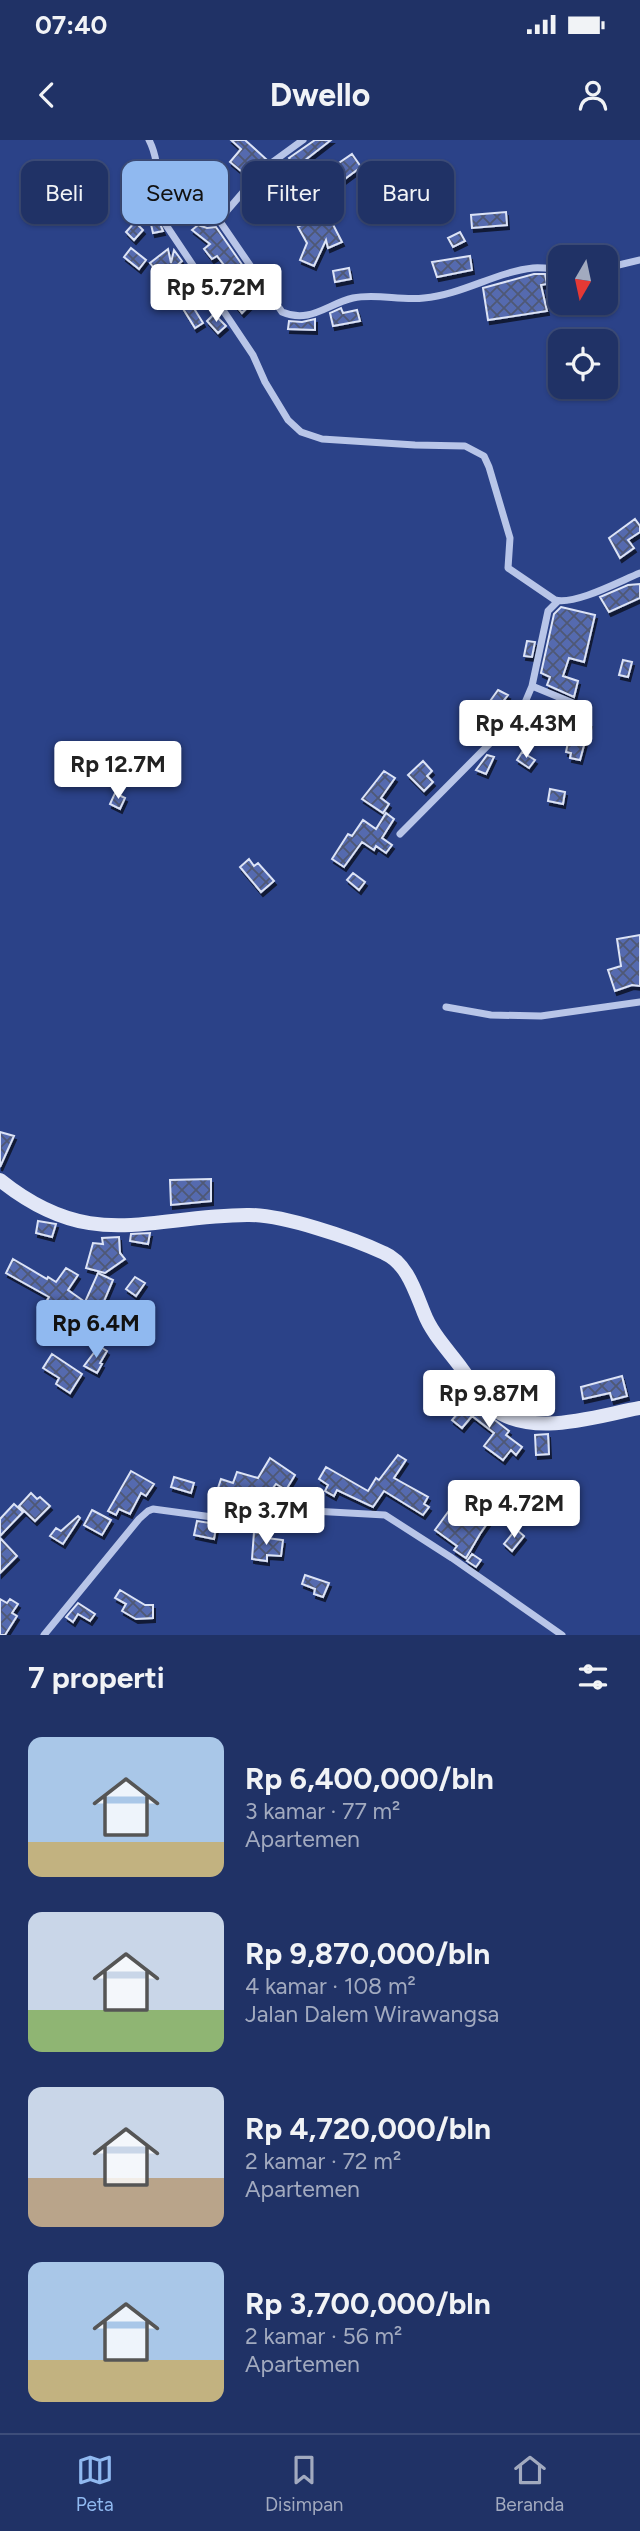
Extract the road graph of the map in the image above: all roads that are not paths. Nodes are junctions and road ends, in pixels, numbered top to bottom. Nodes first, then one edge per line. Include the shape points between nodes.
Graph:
1 (149, 140) edge
2 (303, 140) edge
3 (156, 161) edge
4 (228, 210) edge
5 (166, 224) edge
6 (222, 224) edge
7 (640, 260) edge
8 (618, 265) edge
9 (548, 269) edge
10 (640, 573) edge
11 (558, 601) junction
12 (532, 686) junction
13 (573, 703) dead end
14 (400, 834) dead end
15 (640, 1002) edge
16 (446, 1007) dead end
17 (0, 1180) edge
18 (640, 1408) edge
19 (44, 1635) edge
20 (562, 1635) edge

1 - 3 street
2 - 4 street via 263,169
5 - 11 street via 253,355 293,426 322,439 455,444 484,456 511,544 508,568
6 - 9 street via 282,312 297,316 319,313 351,298 426,298 533,268
7 - 8 street
10 - 11 street
11 - 12 street via 548,611
12 - 13 street
12 - 14 street via 515,720
15 - 16 street via 541,1016 491,1015
17 - 18 street via 23,1199 66,1219 94,1225 276,1217 372,1248 404,1268 428,1325 490,1406 509,1418 551,1423
19 - 20 street via 139,1519 153,1509 227,1519 295,1510 385,1515

